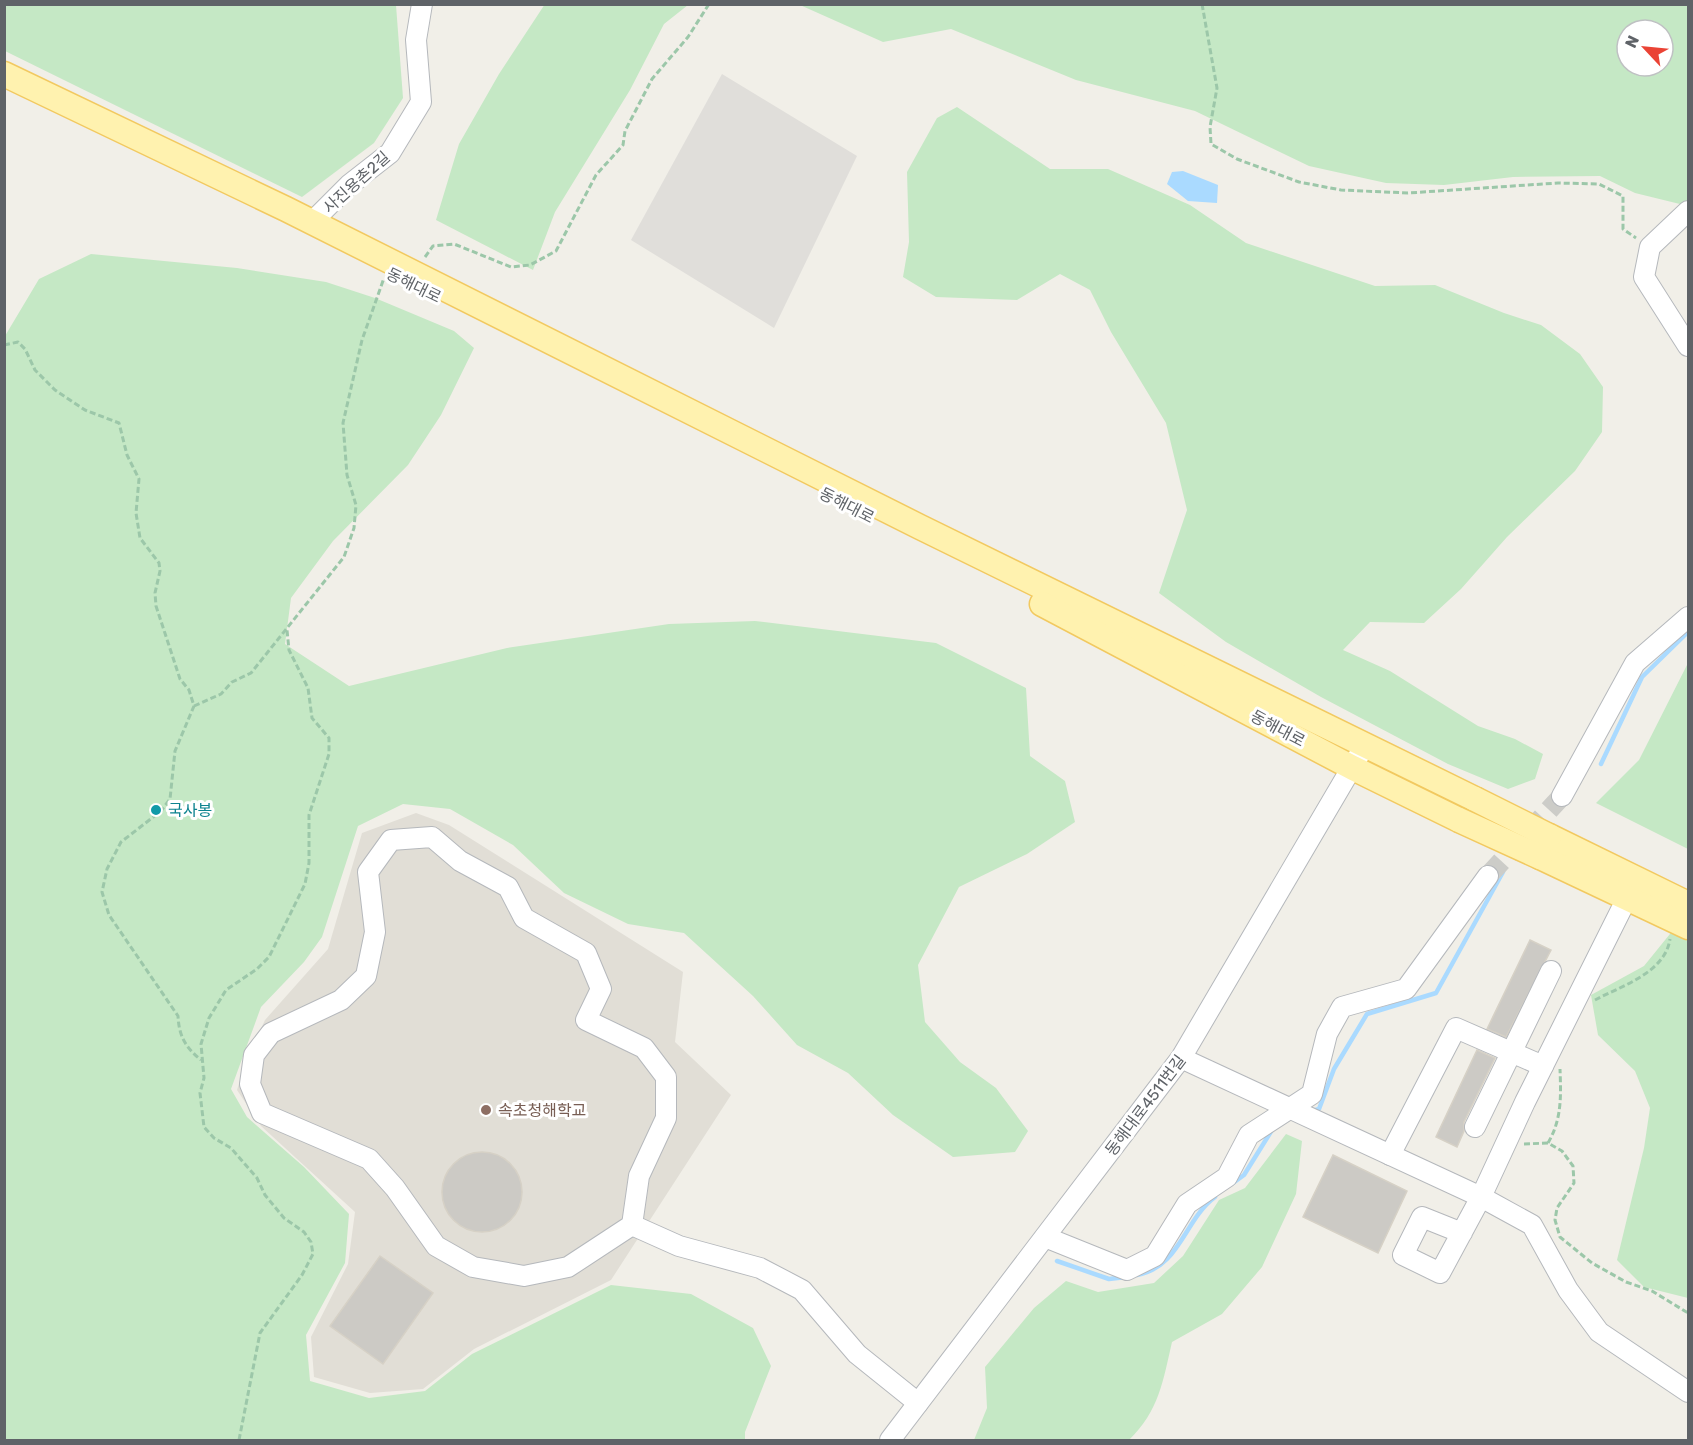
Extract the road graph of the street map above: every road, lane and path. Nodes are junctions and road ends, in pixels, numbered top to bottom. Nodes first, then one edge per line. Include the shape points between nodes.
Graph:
1 (422, 4) edge
2 (709, 4) edge
3 (1202, 4) edge
4 (4, 74) edge
5 (4, 84) edge
6 (1689, 211) edge
7 (312, 222) junction
8 (1650, 247) junction
9 (387, 272) junction
10 (425, 278) junction
11 (4, 345) edge
12 (1689, 346) edge
13 (1689, 616) edge
14 (287, 630) junction
15 (194, 706) junction
16 (1365, 745) junction
17 (1353, 768) junction
18 (1562, 796) tunnel mouth
19 (1544, 847) junction
20 (1488, 876) tunnel mouth
21 (1627, 898) junction
22 (1689, 904) edge
23 (1678, 922) edge
24 (1551, 971) dead end
25 (1593, 1001) dead end
26 (1510, 1052) junction
27 (1181, 1058) junction
28 (201, 1060) junction
29 (1552, 1066) junction
30 (1290, 1109) junction
31 (1475, 1127) dead end
32 (1390, 1155) junction
33 (1481, 1197) junction
34 (632, 1226) junction
35 (1462, 1233) dead end
36 (1045, 1237) junction
37 (1689, 1313) edge
38 (1689, 1392) edge
39 (918, 1403) junction
40 (238, 1440) edge
41 (890, 1440) edge

1 - 7 street, 사진용촌2길 via 416,40 422,102 390,153 349,185
2 - 10 path via 688,37 652,79 623,145 596,175 556,251 530,265 511,267 454,244 433,246 426,254
3 - 8 path via 1217,88 1211,144 1237,159 1299,182 1341,190 1407,193 1599,184 1623,196 1623,230
4 - 7 main road, 동해대로
5 - 9 main road, 동해대로
6 - 8 street
7 - 10 main road, 동해대로
8 - 12 street via 1644,278
9 - 14 path via 362,340 343,423 347,475 356,505 354,528 344,557
9 - 17 main road, 동해대로 via 1005,585
10 - 16 main road, 동해대로
11 - 15 path via 18,342 35,370 55,390 86,410 119,423 127,455 139,478 136,513 140,538 159,562 156,606 180,679
13 - 18 street via 1635,663
14 - 15 path via 251,673 232,682 221,694
14 - 28 path via 289,650 308,688 312,718 329,738 329,754 309,815 305,884 269,957 225,990 209,1018
15 - 28 path via 175,752 170,799 122,842 107,869 102,891 109,915 178,1016 188,1049
16 - 17 street, 동해대로4511번길
16 - 19 main road, 동해대로, bridge via 1475,799
17 - 19 main road, 동해대로, bridge via 1459,819
17 - 27 street, 동해대로4511번길
19 - 21 main road, 동해대로
19 - 22 main road, 동해대로
20 - 30 street via 1406,989 1342,1007 1327,1034 1312,1094
21 - 23 main road, 동해대로
21 - 29 street
23 - 25 path via 1655,966
24 - 26 street
26 - 29 street
26 - 31 street
26 - 32 street via 1456,1028
27 - 30 street
27 - 36 street, 동해대로4511번길
28 - 40 path via 204,1126 231,1148 284,1218 304,1232 313,1254 260,1333
29 - 33 street
29 - 37 path via 1561,1109 1558,1127 1548,1143 1569,1159 1575,1175 1557,1208 1560,1237 1592,1263
30 - 32 street
30 - 36 street via 1249,1135 1227,1177 1187,1204 1155,1256 1127,1270
32 - 33 street
33 - 35 street
33 - 38 street via 1532,1225 1568,1290 1599,1332
34 - 34 street via 639,1176 666,1118 666,1077 644,1048 586,1020 601,989 586,953 524,918 508,887 459,861 432,837 392,840 368,872 375,932 366,976 341,1000 271,1033 254,1055 250,1084 262,1113 369,1160 395,1188 436,1246 473,1267 524,1276 568,1267
34 - 39 street via 679,1246 760,1268 802,1290 857,1354
36 - 39 street, 동해대로4511번길
39 - 41 street, 동해대로4511번길

